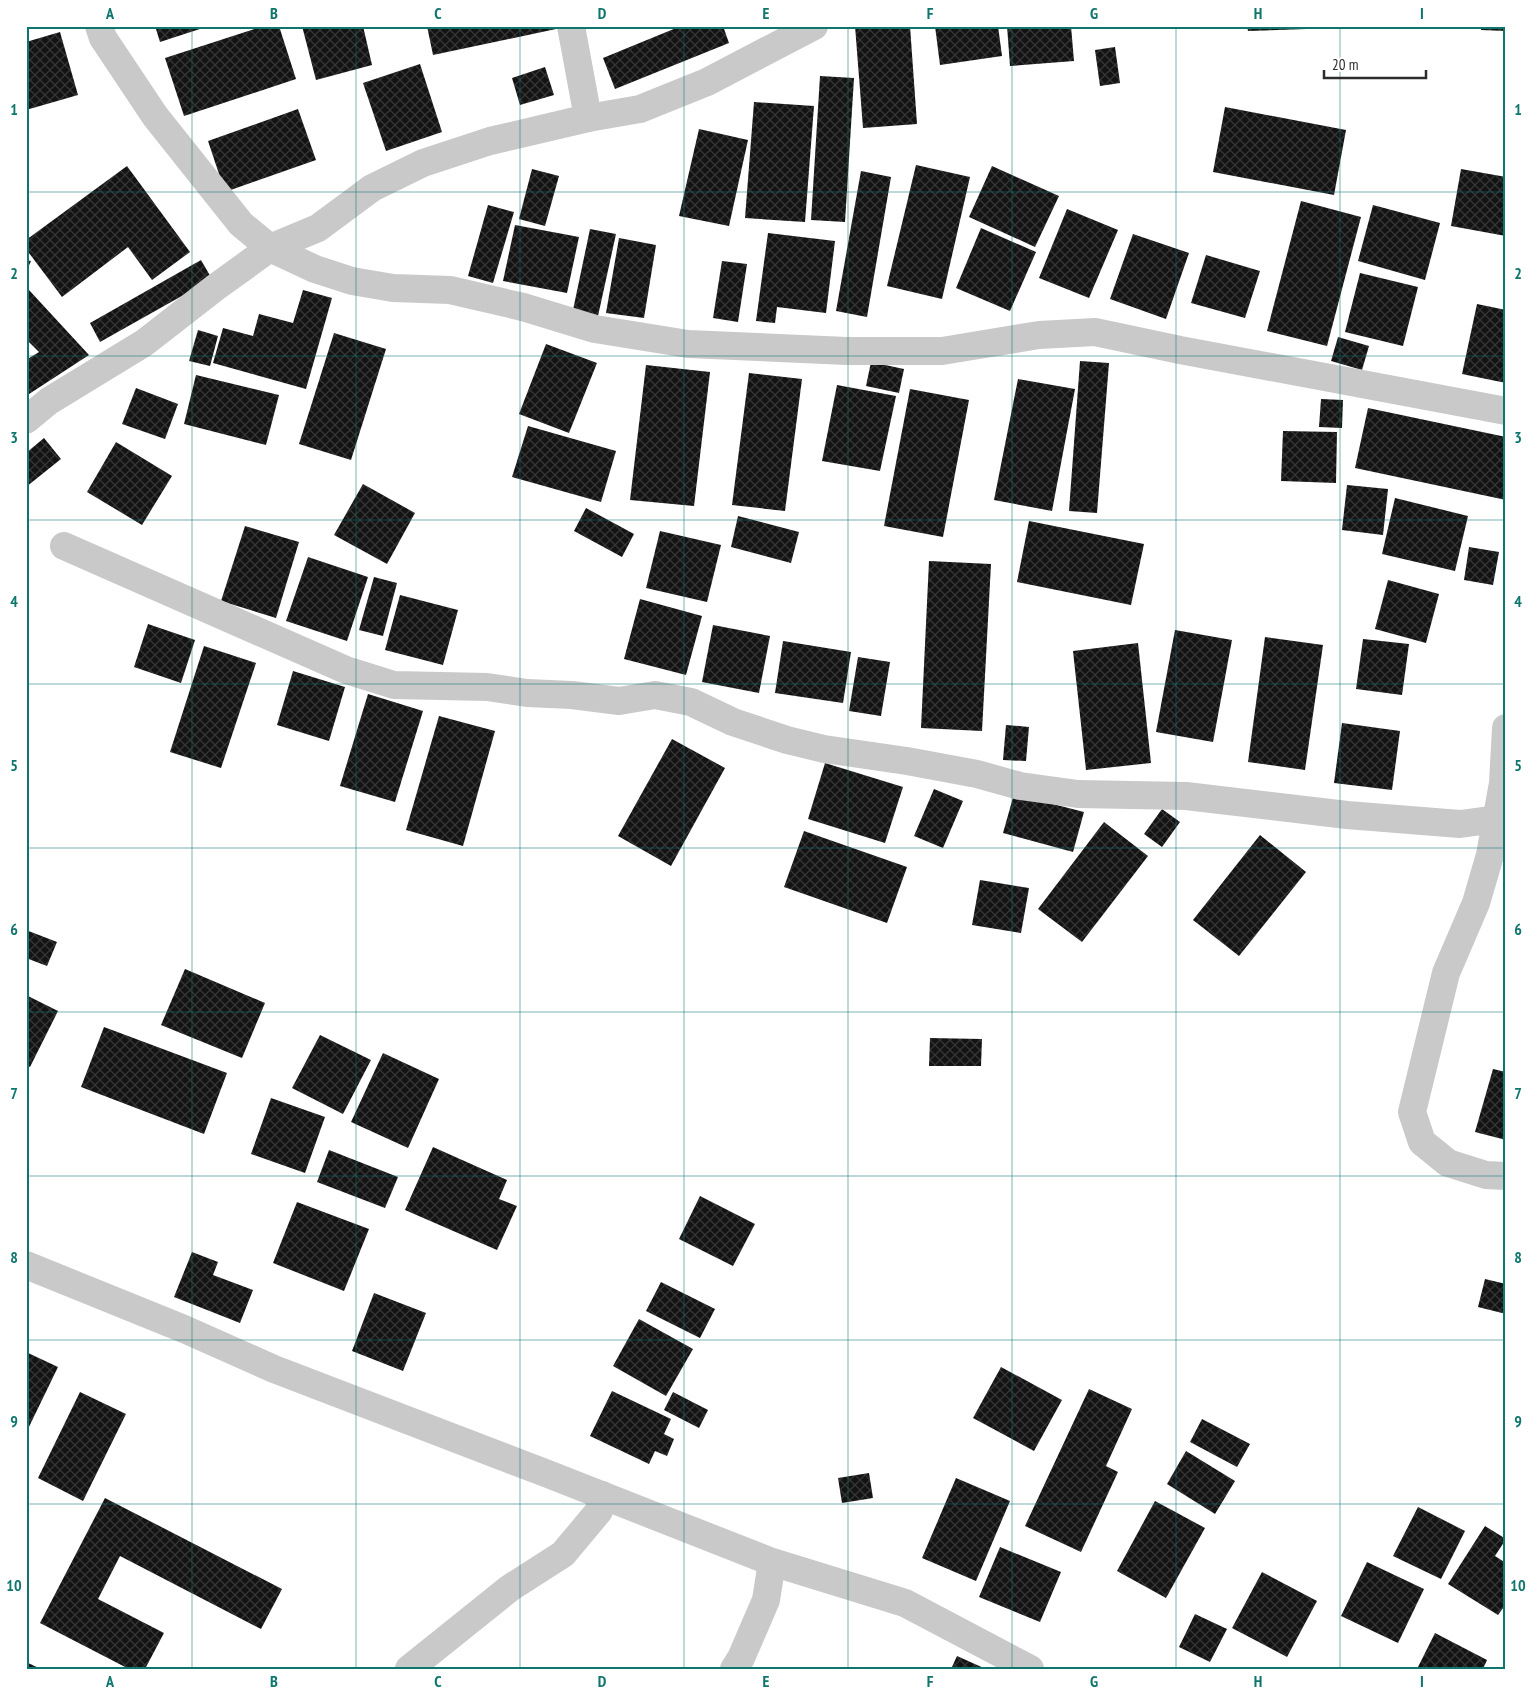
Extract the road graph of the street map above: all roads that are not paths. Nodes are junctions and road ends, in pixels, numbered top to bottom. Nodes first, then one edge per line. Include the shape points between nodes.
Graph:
1 (99, 26) edge
2 (571, 26) edge
3 (814, 26) edge
4 (588, 118) junction
5 (318, 228) junction
6 (270, 248) junction
7 (315, 269) junction
8 (1506, 411) edge
9 (26, 420) edge
10 (64, 546) dead end
11 (1506, 728) edge
12 (1501, 821) edge
13 (1506, 1176) edge
14 (26, 1265) edge
15 (602, 1495) junction
16 (772, 1562) junction
17 (409, 1669) edge
18 (734, 1669) edge
19 (1030, 1669) edge

1 - 6 street via 103,38 155,116 241,224
2 - 4 street
3 - 4 street via 707,82 640,110
4 - 5 street via 490,141 422,163 372,188
5 - 6 street
5 - 7 street
6 - 7 street
6 - 9 street via 144,343 48,401
7 - 8 street via 352,281 393,288 450,290 523,307 595,329 688,344 848,351 942,351 1039,335 1095,332
10 - 12 street via 346,670 394,686 487,687 618,701 655,695 691,702 733,722 824,749 907,760 1020,786 1078,794 1186,796 1347,815 1460,824
11 - 12 street
12 - 13 street via 1476,903 1446,973 1412,1112 1422,1142 1448,1163 1486,1175
14 - 15 street via 184,1329 274,1370
15 - 16 street
15 - 17 street via 599,1510 563,1554 510,1588
16 - 18 street via 766,1600
16 - 19 street via 905,1603

